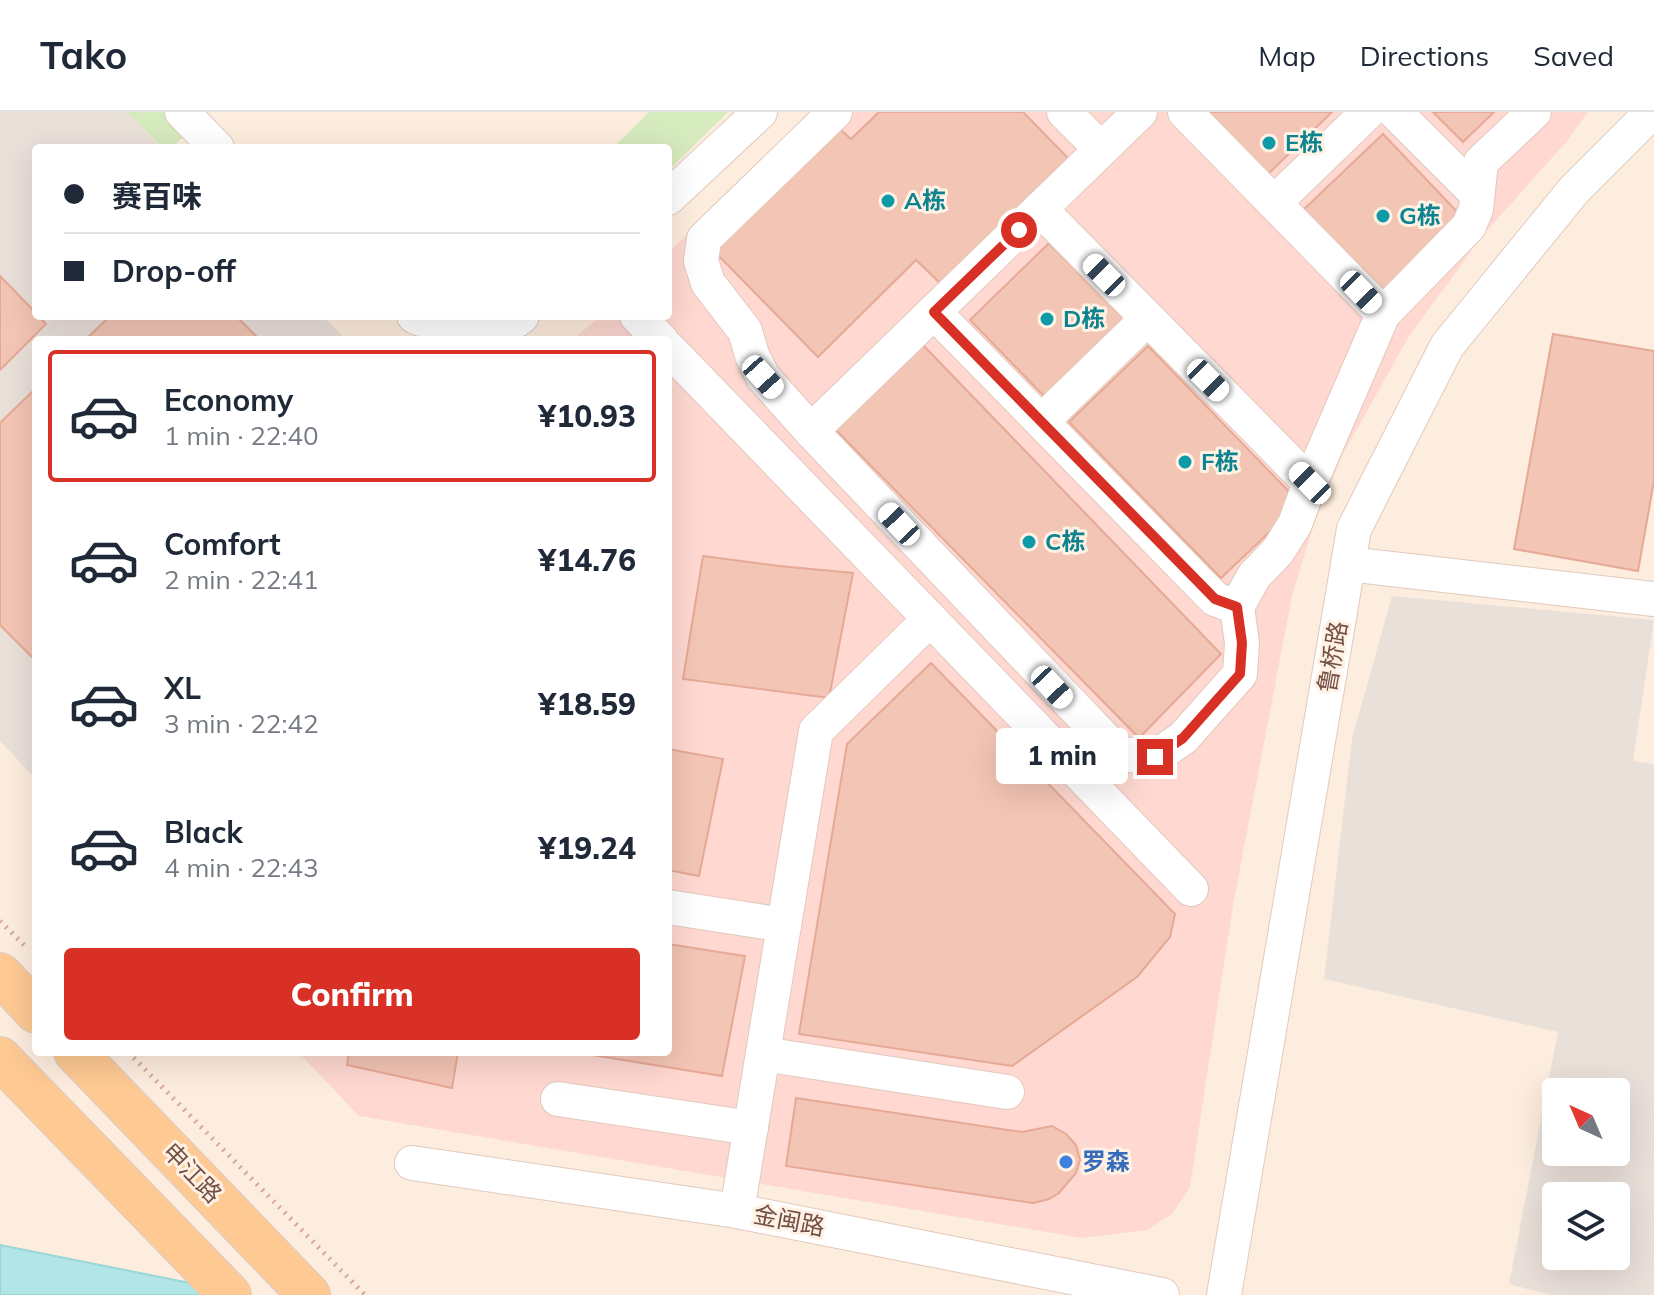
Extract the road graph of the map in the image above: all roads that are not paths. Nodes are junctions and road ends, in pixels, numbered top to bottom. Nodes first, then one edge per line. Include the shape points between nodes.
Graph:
1 (182, 112) edge
2 (760, 112) edge
3 (835, 112) edge
4 (1064, 112) edge
5 (1140, 112) edge
6 (1185, 112) edge
7 (1368, 112) edge
8 (1395, 112) edge
9 (1534, 112) edge
10 (1652, 112) edge
11 (213, 144) edge
12 (1101, 149) junction
13 (672, 194) edge
14 (1477, 194) junction
15 (1274, 203) junction
16 (1040, 209) junction
17 (934, 312) junction
18 (1383, 314) junction
19 (1147, 319) junction
20 (672, 356) edge
21 (1042, 421) junction
22 (811, 431) junction
23 (1310, 483) junction
24 (1348, 564) junction
25 (1654, 599) edge
26 (1237, 607) junction
27 (930, 619) junction
28 (1191, 889) dead end
29 (672, 908) edge
30 (784, 925) junction
31 (0, 974) edge
32 (32, 1008) edge
33 (763, 1054) junction
34 (0, 1058) edge
35 (100, 1059) edge
36 (1007, 1092) dead end
37 (558, 1099) dead end
38 (751, 1128) junction
39 (412, 1163) dead end
40 (737, 1211) junction
41 (230, 1295) edge
42 (309, 1295) edge
43 (1162, 1295) edge
44 (1224, 1295) edge

1 - 11 street
2 - 13 street
3 - 22 street via 704,239 701,261 708,283 745,331 763,377
4 - 12 street
5 - 12 street
6 - 15 street
7 - 15 street
8 - 14 street
9 - 14 street via 1481,162
10 - 24 street, 鲁桥路 via 1574,190 1447,346 1354,529
12 - 16 street
14 - 18 street via 1469,226
15 - 18 street
16 - 17 street
16 - 19 street
17 - 21 street
17 - 22 street
18 - 23 street
19 - 21 street
19 - 23 street
20 - 27 street
21 - 26 street via 1215,599
22 - 26 street via 1119,754 1155,757 1183,738 1240,674
23 - 26 street via 1295,524
24 - 25 street
24 - 44 street, 鲁桥路
27 - 28 street
27 - 30 street via 816,731
29 - 30 street
30 - 33 street
31 - 32 main road
33 - 36 street
33 - 38 street
34 - 41 main road
35 - 42 main road, 申江路
37 - 38 street
38 - 40 street
39 - 40 street, 金闽路
40 - 43 street, 金闽路

